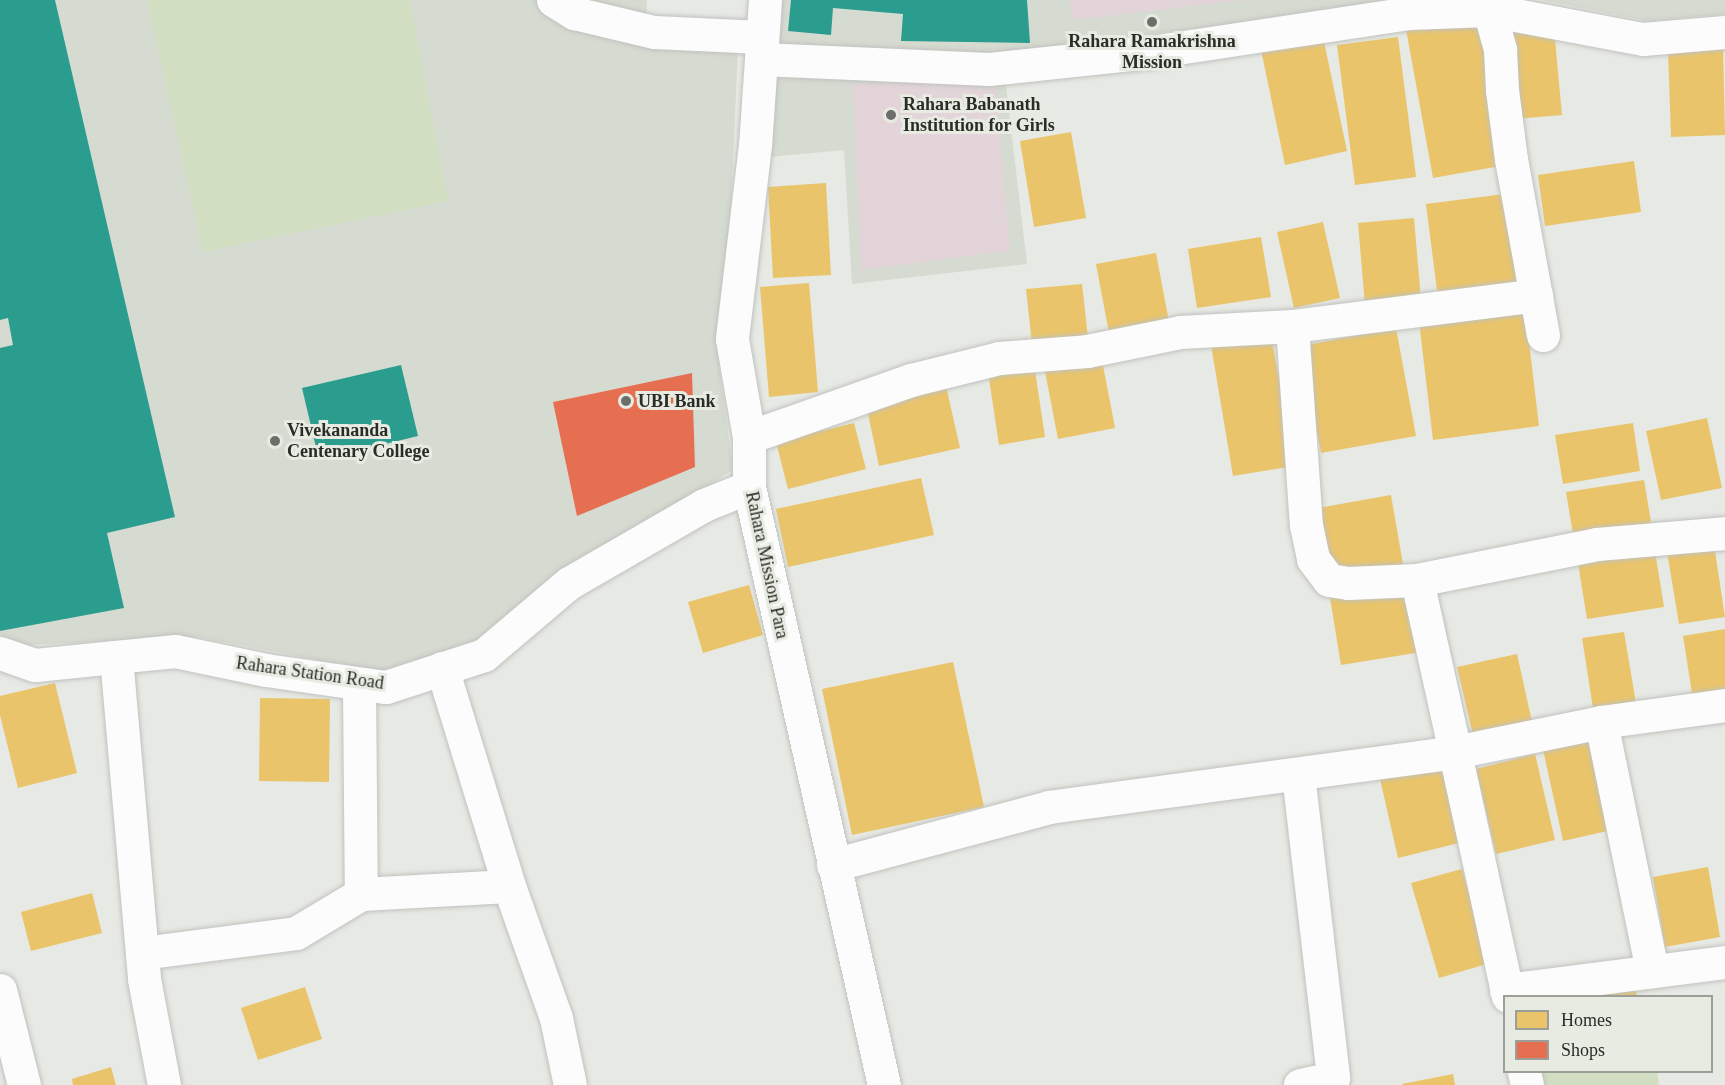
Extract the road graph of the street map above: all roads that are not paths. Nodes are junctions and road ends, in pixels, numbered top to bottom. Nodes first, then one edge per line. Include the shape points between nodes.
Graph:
1 (553, 0) edge
2 (765, 0) edge
3 (1490, 10) junction
4 (1725, 32) edge
5 (761, 48) junction
6 (1536, 295) junction
7 (1292, 326) junction
8 (1543, 335) dead end
9 (749, 437) junction
10 (750, 487) junction
11 (1725, 533) edge
12 (1418, 580) junction
13 (0, 652) edge
14 (116, 657) junction
15 (442, 668) junction
16 (359, 684) junction
17 (1725, 705) edge
18 (1601, 722) junction
19 (1455, 752) junction
20 (1298, 774) junction
21 (833, 865) junction
22 (509, 886) junction
23 (361, 894) junction
24 (142, 953) junction
25 (1725, 962) edge
26 (1653, 971) junction
27 (0, 990) edge
28 (1507, 993) edge
29 (24, 1085) edge
30 (164, 1085) edge
31 (570, 1085) edge
32 (884, 1085) edge
33 (1300, 1085) edge

1 - 5 street via 574,12 654,32
2 - 5 street, Rahara Mission Para
3 - 4 street via 1643,39
3 - 5 street via 1409,13 1151,52 989,69
3 - 6 street via 1500,49 1511,159
5 - 9 street, Rahara Mission Para via 755,145 732,339
6 - 7 street
6 - 8 street
7 - 9 street via 1180,332 1087,351 999,358 911,381
7 - 12 street via 1306,525 1313,559 1329,580
9 - 10 street, Rahara Mission Para
10 - 15 street, Rahara Station Road via 704,505 569,583 484,655
10 - 21 street, Rahara Mission Para
11 - 12 street via 1597,544
12 - 19 street
13 - 14 street, Rahara Station Road via 35,665
14 - 16 street, Rahara Station Road via 175,651
14 - 24 street
15 - 16 street, Rahara Station Road via 386,687
15 - 22 street
16 - 23 street
17 - 18 street
18 - 19 street
18 - 26 street
19 - 20 street
19 - 28 street
20 - 21 street via 1049,807
20 - 33 street via 1333,1078
21 - 32 street, Rahara Mission Para
22 - 23 street
22 - 31 street via 556,1018
23 - 24 street via 296,933
24 - 30 street
25 - 26 street
26 - 28 street
27 - 29 street

